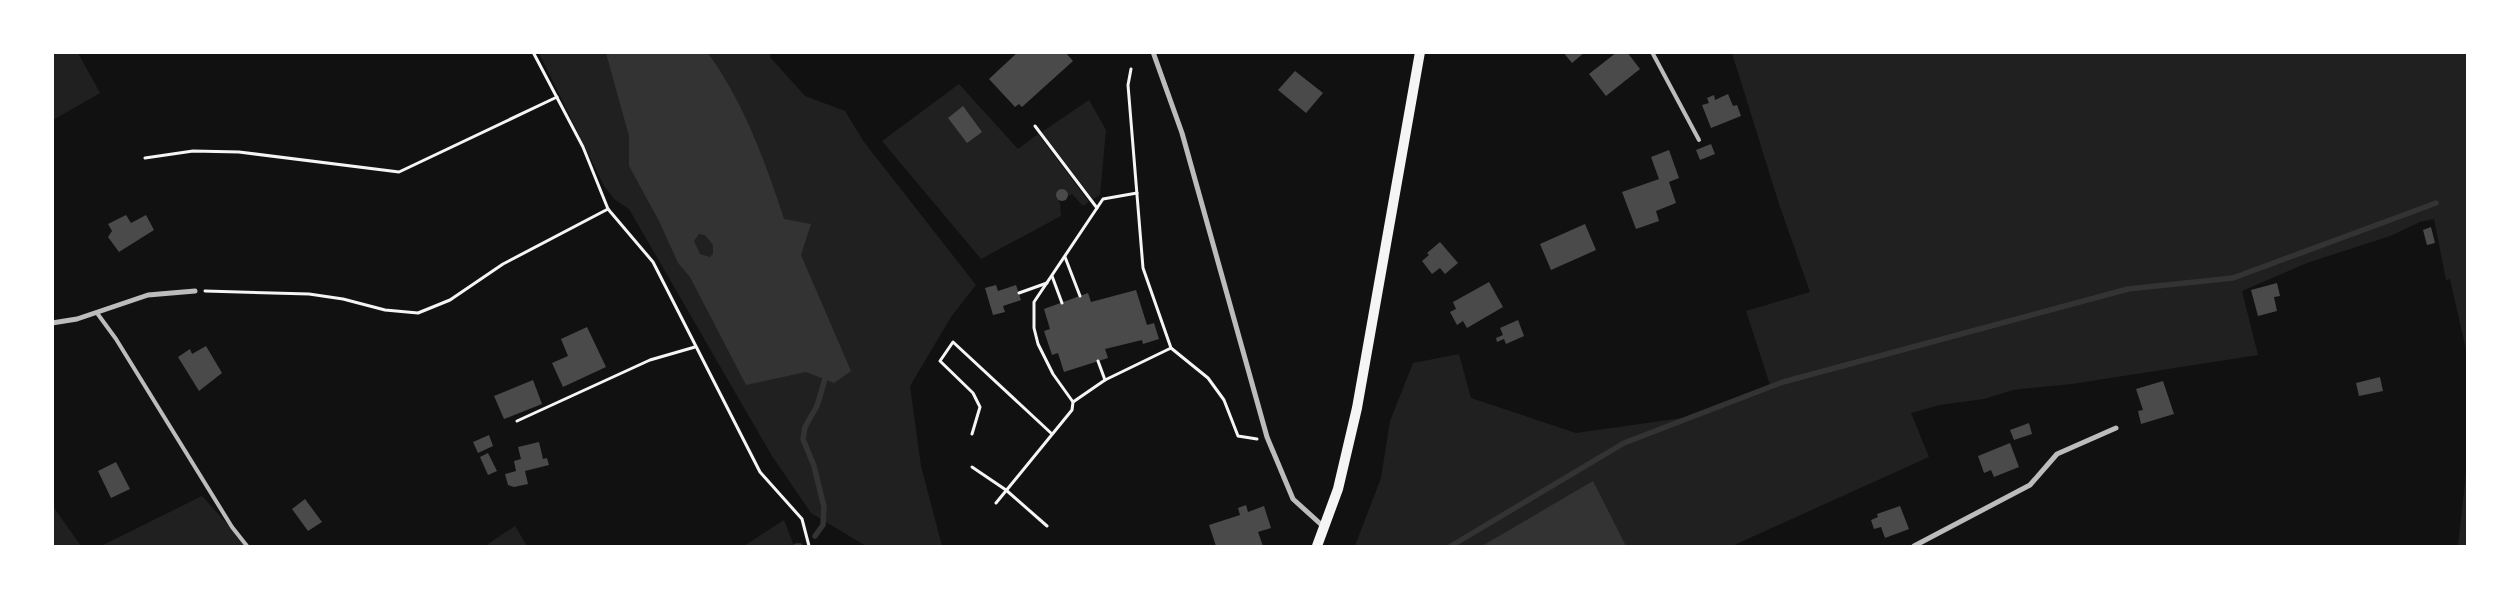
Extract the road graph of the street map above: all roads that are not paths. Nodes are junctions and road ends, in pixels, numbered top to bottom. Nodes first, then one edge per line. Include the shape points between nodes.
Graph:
1 (1153, 52) edge
2 (1420, 52) edge
3 (1652, 52) edge
4 (1699, 140) dead end
5 (195, 291) road end
6 (97, 313) junction
7 (52, 323) edge
8 (2116, 428) dead end
9 (1325, 528) junction
10 (247, 546) edge
11 (1317, 546) edge
12 (1914, 546) edge

1 - 9 street via 1182,133 1267,437 1293,499
2 - 9 main road via 1357,408 1342,475
3 - 4 lane
5 - 6 street via 148,295
6 - 7 street
6 - 10 lane
8 - 12 street via 2057,454 2030,485
9 - 11 main road

